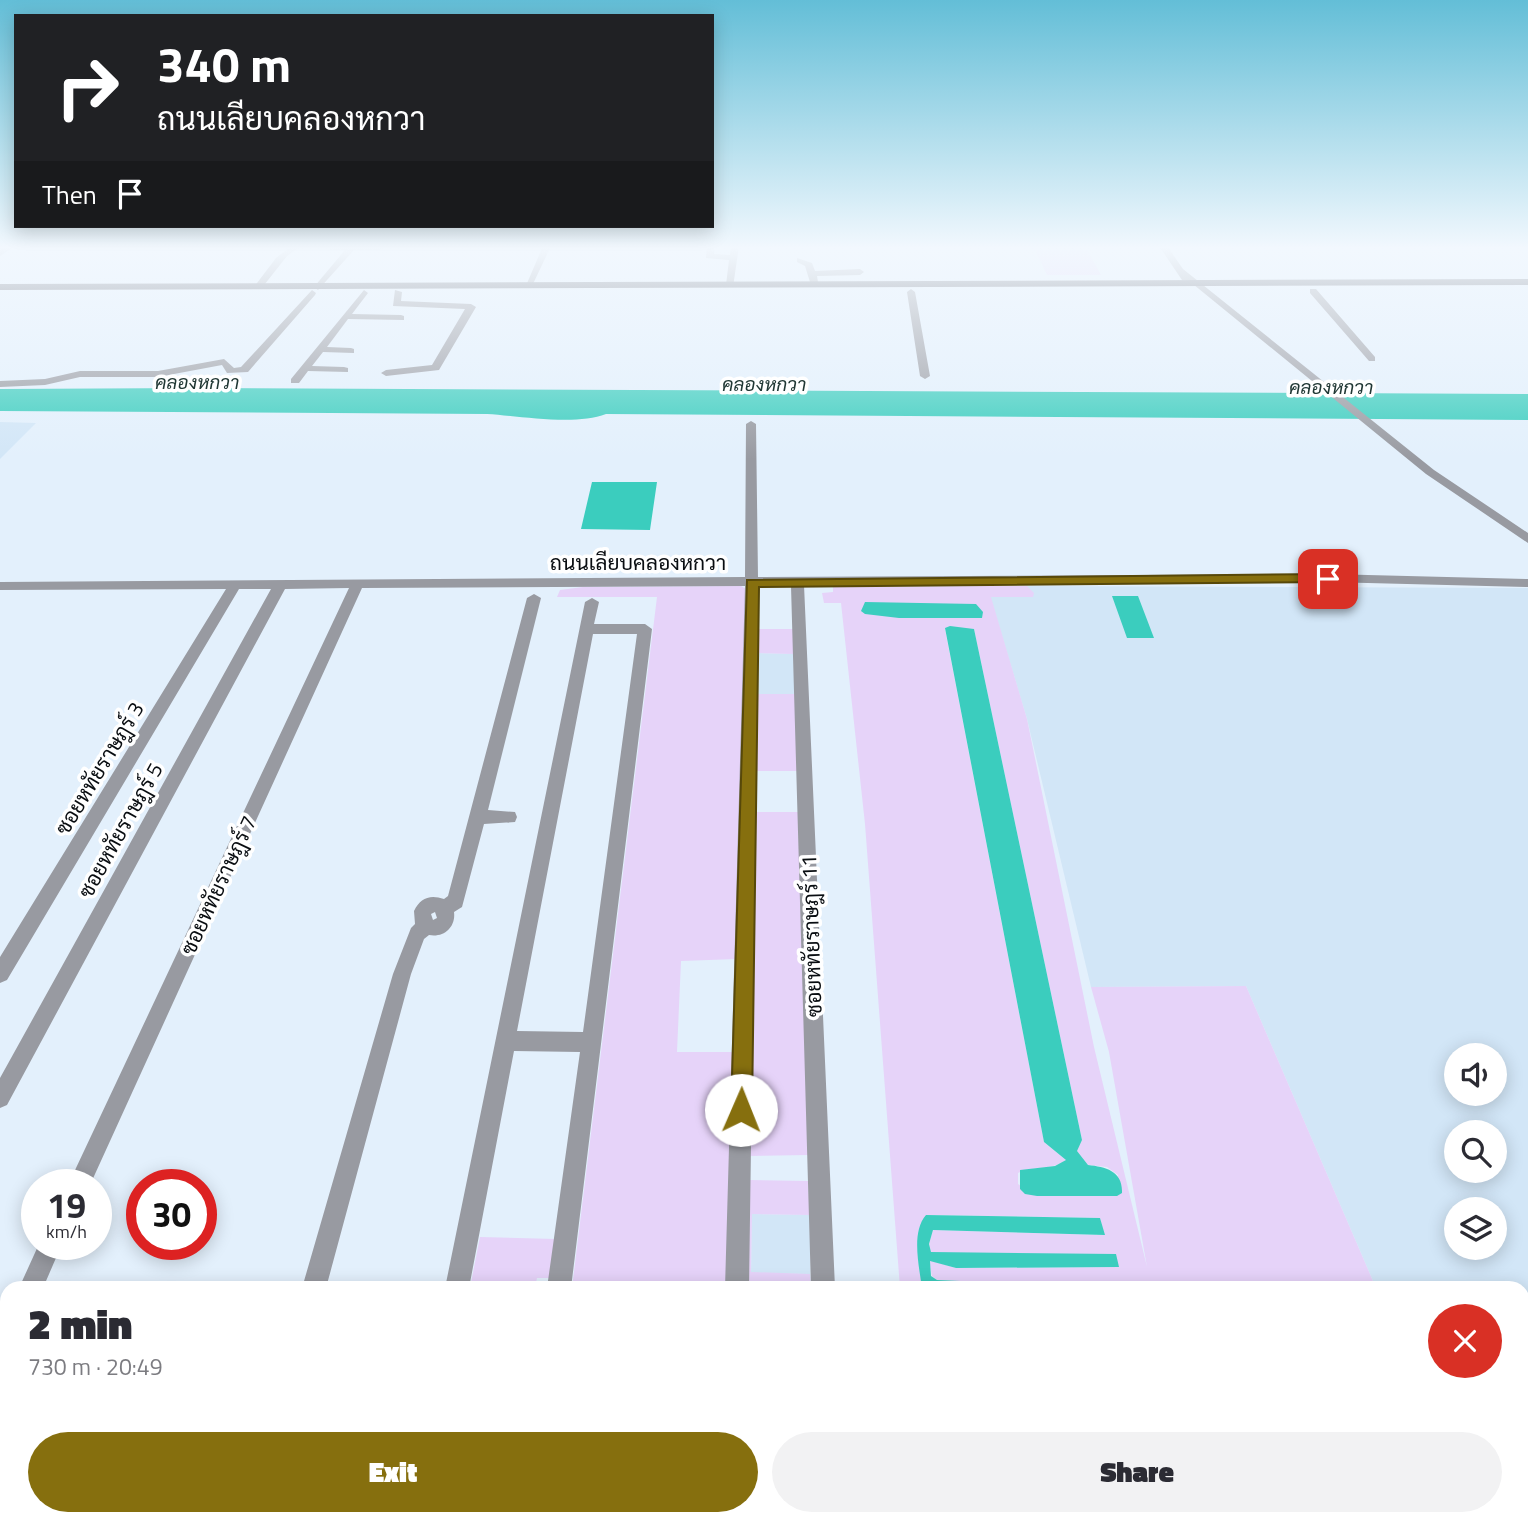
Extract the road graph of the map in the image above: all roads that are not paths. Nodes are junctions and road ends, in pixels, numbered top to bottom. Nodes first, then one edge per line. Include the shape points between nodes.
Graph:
1 (291, 317) edge
2 (346, 317) edge
3 (350, 317) edge
4 (361, 317) edge
5 (465, 317) edge
6 (915, 317) edge
7 (1235, 317) edge
8 (1335, 317) edge
9 (401, 318) dead end
10 (351, 351) dead end
11 (326, 355) junction
12 (1371, 359) dead end
13 (344, 370) dead end
14 (386, 373) dead end
15 (925, 376) dead end
16 (295, 381) dead end
17 (0, 384) edge
18 (751, 424) dead end
19 (1441, 481) junction
20 (1528, 539) edge
21 (1528, 547) edge
22 (752, 583) junction
23 (797, 583) junction
24 (1528, 583) edge
25 (280, 584) junction
26 (235, 585) junction
27 (357, 585) junction
28 (0, 586) edge
29 (534, 598) dead end
30 (592, 602) dead end
31 (588, 629) junction
32 (478, 817) junction
33 (509, 817) dead end
34 (0, 974) edge
35 (506, 1041) junction
36 (592, 1042) junction
37 (0, 1098) edge
38 (86, 1169) edge
39 (44, 1260) edge
40 (34, 1281) edge
41 (316, 1281) edge
42 (458, 1281) edge
43 (560, 1281) edge
44 (737, 1281) edge
45 (823, 1281) edge

1 - 17 street via 244,370 231,372 224,362 158,374 80,374 45,383
2 - 16 street
3 - 11 street
4 - 9 street
5 - 14 street via 435,368
6 - 15 street
7 - 19 street
8 - 12 street
10 - 11 street
11 - 13 street via 309,372
18 - 22 street
19 - 20 street
19 - 21 street via 1462,502
22 - 23 street, ถนนเลียบคลองหกวา
22 - 27 street, ถนนเลียบคลองหกวา
22 - 44 street
23 - 24 street, ถนนเลียบคลองหกวา via 1315,579
23 - 45 street, ซอยหทัยราษฎร์ 11
25 - 26 street, ถนนเลียบคลองหกวา
25 - 27 street, ถนนเลียบคลองหกวา
25 - 37 street, ซอยหทัยราษฎร์ 5
26 - 28 street, ถนนเลียบคลองหกวา
26 - 34 street, ซอยหทัยราษฎร์ 3
27 - 38 street, ซอยหทัยราษฎร์ 7
29 - 32 street
30 - 31 street
31 - 35 street
31 - 36 street via 645,629
32 - 33 street
32 - 41 street via 456,901 445,908 442,922 417,933 402,974
35 - 36 street
35 - 42 street
36 - 43 street
39 - 40 street

